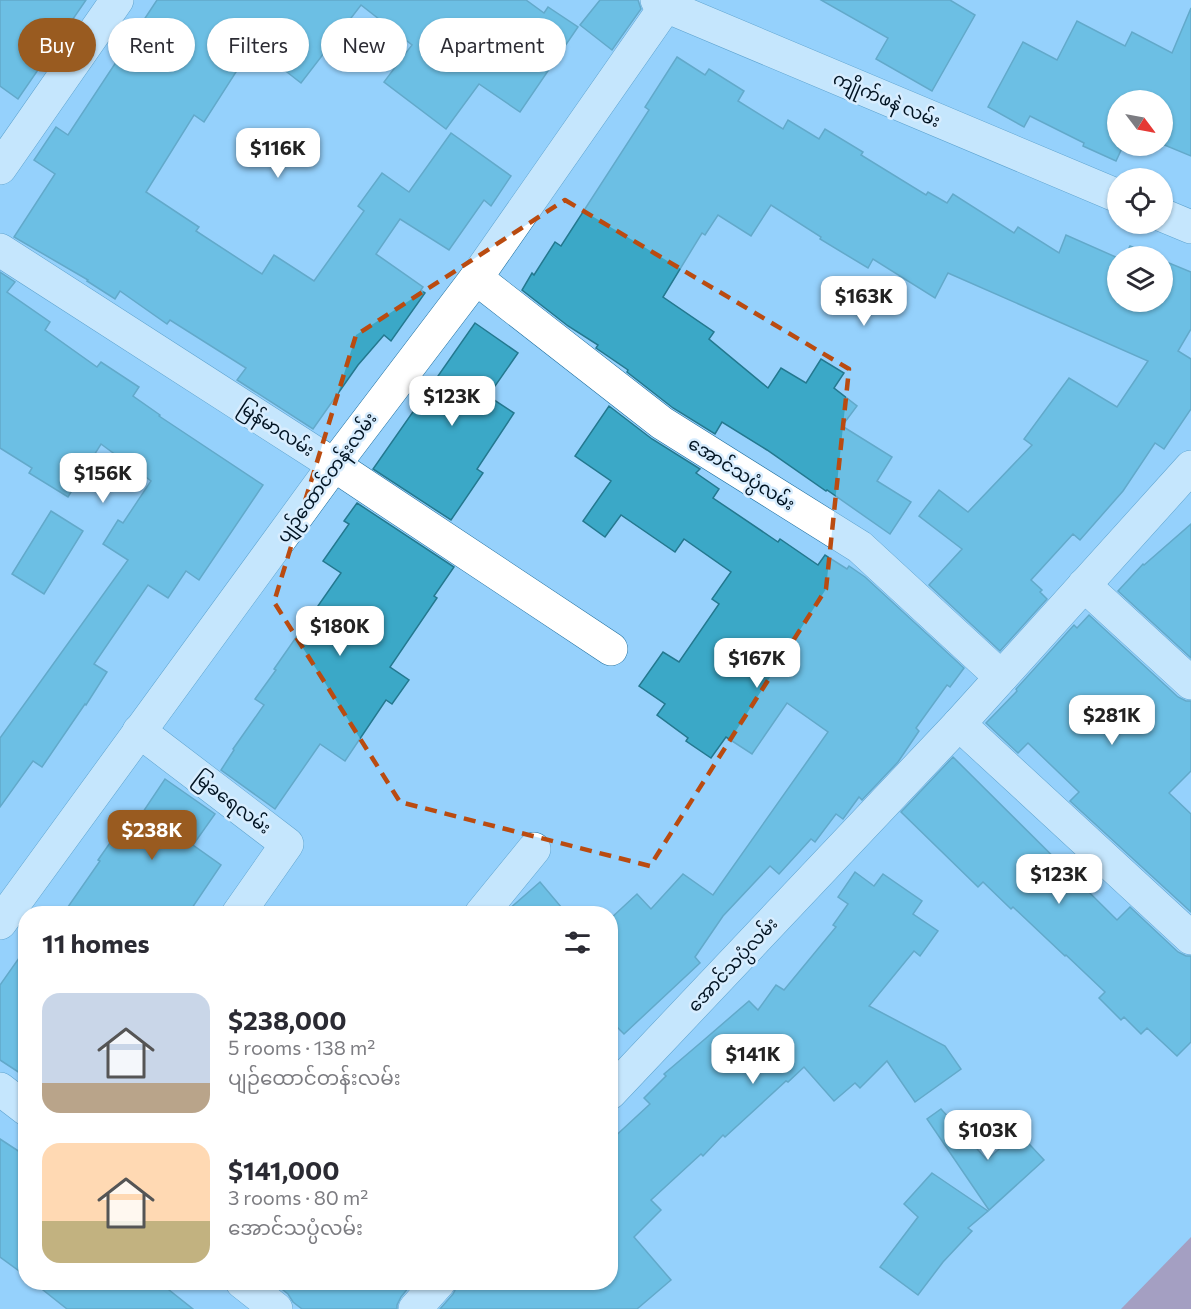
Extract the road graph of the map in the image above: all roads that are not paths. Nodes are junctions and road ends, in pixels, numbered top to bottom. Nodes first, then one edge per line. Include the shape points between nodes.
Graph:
1 (117, 0) edge
2 (664, 2) edge
3 (0, 168) edge
4 (1107, 191) edge
5 (1173, 220) edge
6 (1191, 227) edge
7 (0, 250) edge
8 (476, 278) junction
9 (334, 465) junction
10 (1191, 467) edge
11 (1084, 585) junction
12 (611, 649) dead end
13 (1001, 677) junction
14 (1191, 684) edge
15 (959, 724) junction
16 (139, 731) junction
17 (534, 849) dead end
18 (244, 906) edge
19 (488, 906) edge
20 (0, 923) edge
21 (1191, 938) edge
22 (618, 1085) edge
23 (0, 1089) edge
24 (18, 1103) edge
25 (252, 1290) edge
26 (432, 1290) edge
27 (276, 1309) edge
28 (415, 1309) edge

1 - 3 street
2 - 4 street, ကျိုက်ဖနဲ လမ်း
2 - 8 street, ပျဉ်ထောင်တန်းလမ်း
5 - 6 street
7 - 9 street, မြန်မာလမ်း
8 - 9 street, ပျဉ်ထောင်တန်းလမ်း
8 - 13 street, အောင်သပ္ပံလမ်း via 662,423 860,547
9 - 12 street, မြန်မာလမ်း
9 - 16 street, ပျဉ်ထောင်တန်းလမ်း
10 - 11 street, အောင်သပ္ပံလမ်း
11 - 13 street, အောင်သပ္ပံလမ်း
11 - 14 street
13 - 15 street, အောင်သပ္ပံလမ်း
15 - 21 street
15 - 22 street, အောင်သပ္ပံလမ်း
16 - 18 street, မြခရေလမ်း via 287,844
16 - 20 street, ပျဉ်ထောင်တန်းလမ်း
17 - 19 street
23 - 24 street
25 - 27 street
26 - 28 street

